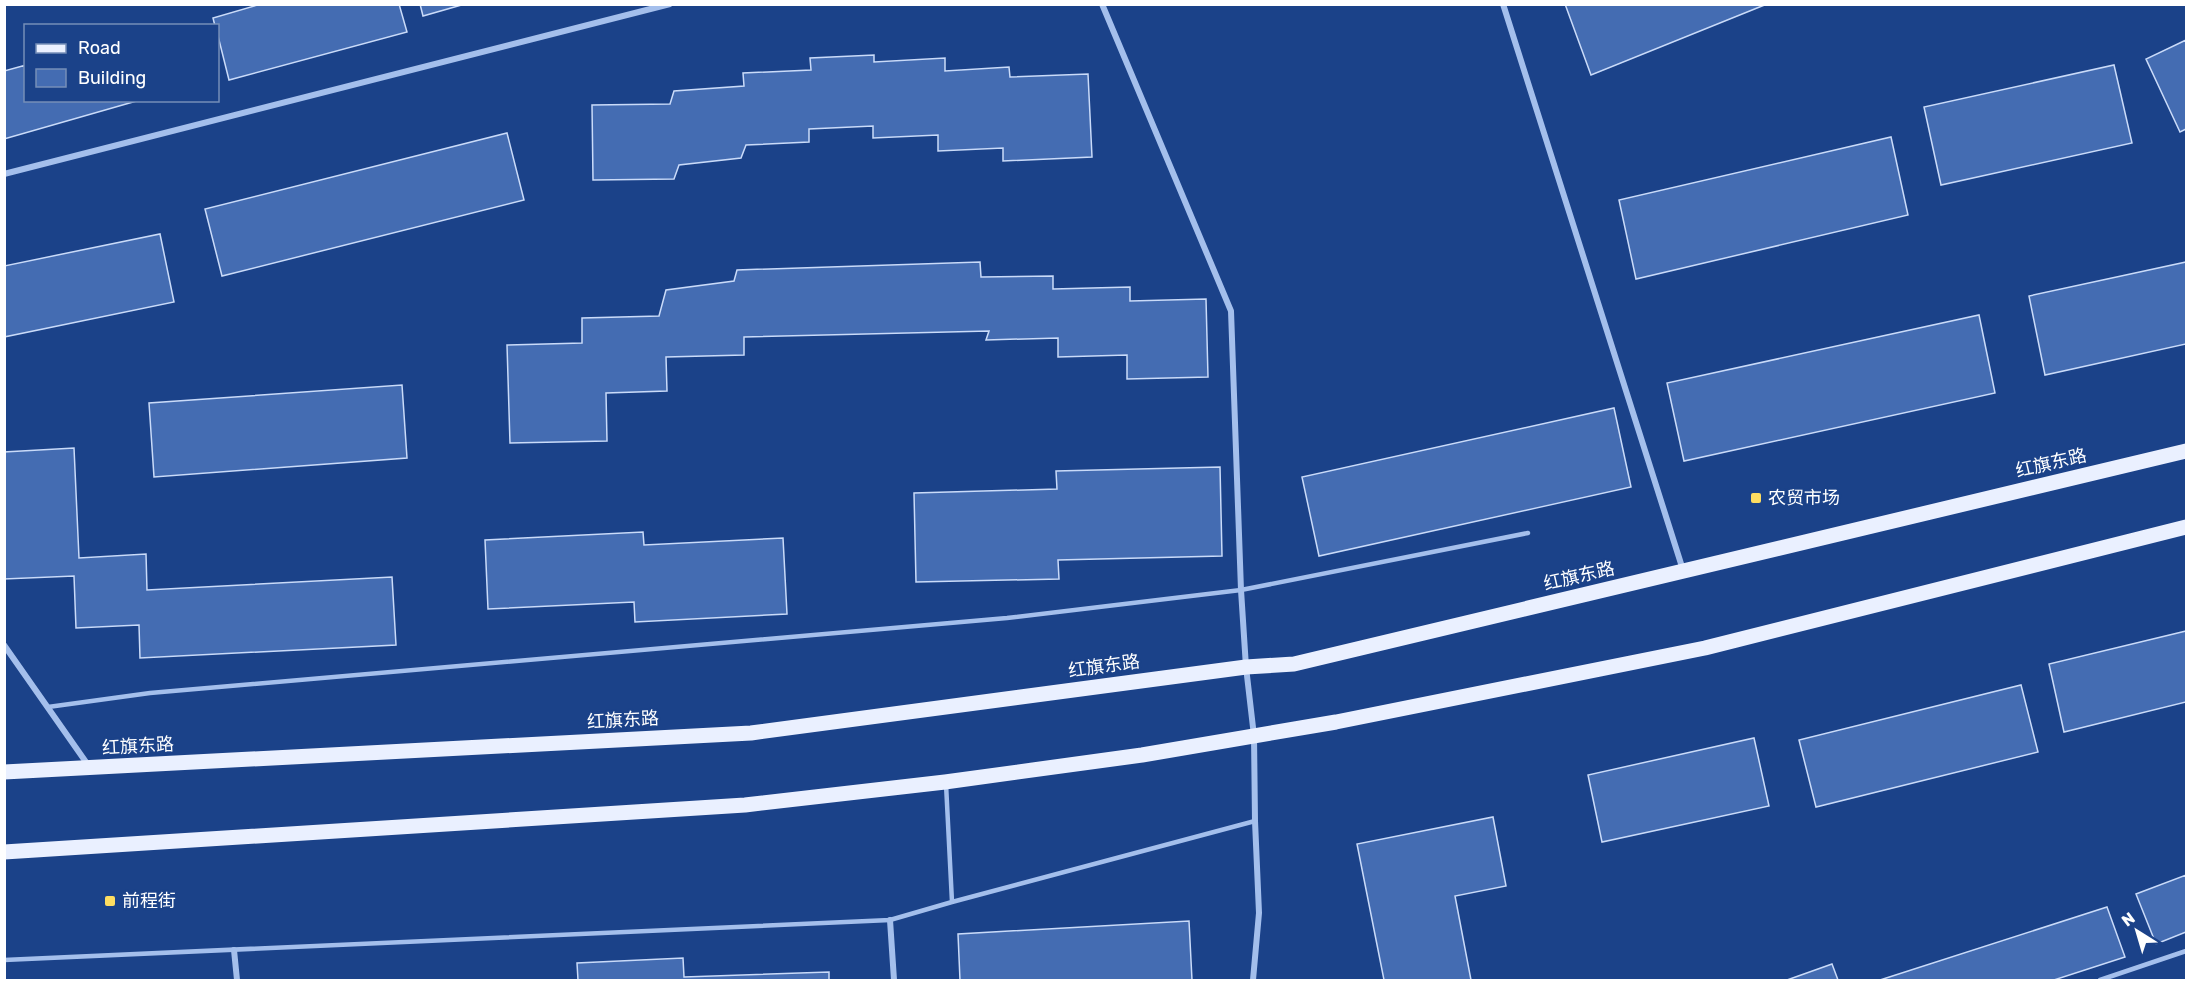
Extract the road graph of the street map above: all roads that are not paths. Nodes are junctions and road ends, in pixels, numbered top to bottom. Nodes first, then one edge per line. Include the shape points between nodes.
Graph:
1 (670, 4) edge
2 (1102, 4) edge
3 (1503, 4) edge
4 (4, 174) edge
5 (2187, 451) edge
6 (2187, 527) edge
7 (1528, 533) dead end
8 (1683, 571) junction
9 (1241, 590) junction
10 (4, 645) edge
11 (1246, 667) junction
12 (48, 707) junction
13 (1254, 736) junction
14 (90, 768) junction
15 (4, 772) edge
16 (945, 782) junction
17 (1255, 821) junction
18 (4, 852) edge
19 (952, 902) junction
20 (890, 920) junction
21 (234, 950) junction
22 (2187, 951) edge
23 (4, 960) edge
24 (237, 981) edge
25 (894, 981) edge
26 (1252, 981) edge
27 (2100, 981) edge

1 - 4 street
2 - 9 street via 1231,311
3 - 8 street
5 - 8 main road, 红旗东路
6 - 13 main road via 1705,648
7 - 9 lane
8 - 11 main road, 红旗东路 via 1294,664
9 - 11 street
9 - 12 lane via 1007,618 150,693
10 - 12 street
11 - 13 street
11 - 14 main road, 红旗东路 via 751,733
12 - 14 street
13 - 16 main road
13 - 17 street
14 - 15 main road, 红旗东路
16 - 18 main road via 745,805
16 - 19 lane
17 - 19 lane
17 - 26 street via 1259,913
19 - 20 lane
20 - 21 lane
20 - 25 street
21 - 23 lane
21 - 24 street
22 - 27 lane

